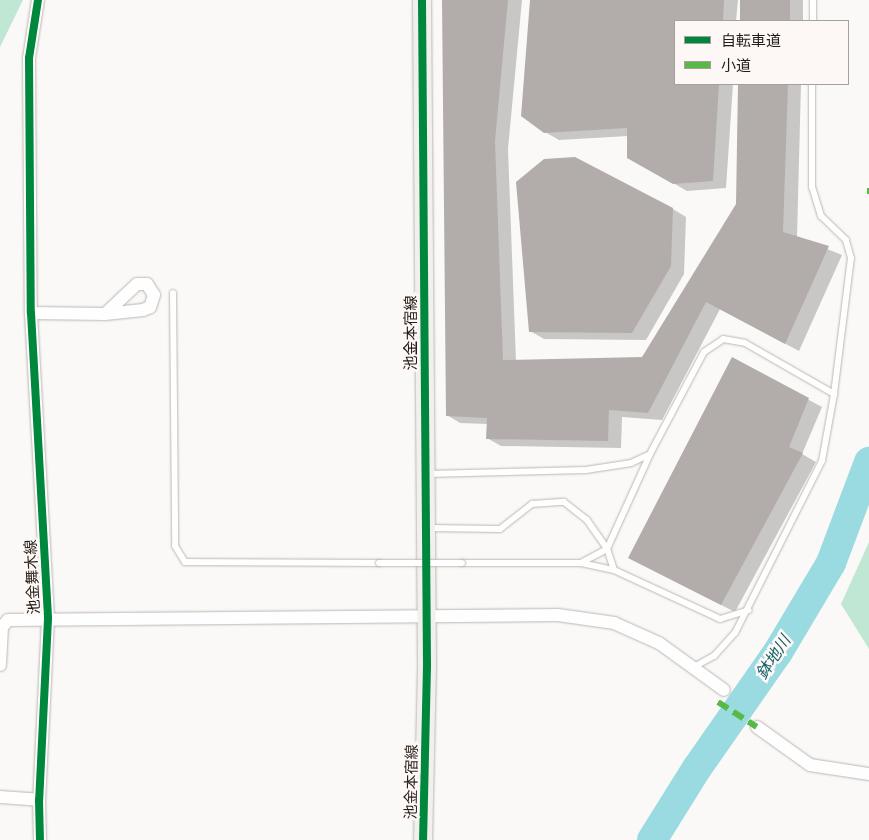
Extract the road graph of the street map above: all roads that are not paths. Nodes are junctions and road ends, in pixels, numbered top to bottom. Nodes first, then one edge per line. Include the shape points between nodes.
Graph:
1 (38, 0) edge
2 (422, 0) edge
3 (813, 0) edge
4 (813, 20) edge
5 (812, 85) edge
6 (173, 293) dead end
7 (31, 313) junction
8 (105, 314) dead end
9 (834, 394) junction
10 (650, 454) junction
11 (426, 474) junction
12 (426, 528) junction
13 (607, 549) junction
14 (580, 563) junction
15 (614, 570) junction
16 (749, 610) junction
17 (426, 614) junction
18 (48, 619) junction
19 (0, 665) edge
20 (692, 668) junction
21 (724, 690) dead end
22 (757, 727) dead end
23 (869, 774) edge
24 (0, 797) edge
25 (39, 800) junction
26 (40, 840) edge
27 (423, 840) edge

1 - 7 street, 池金舞木線 via 29,58
2 - 11 street, 池金本宿線
3 - 4 lane
5 - 9 lane via 812,187 821,216 846,240 851,258
6 - 14 lane, bridge via 175,546 186,562
7 - 8 street
7 - 18 street, 池金舞木線
9 - 10 lane via 745,343 723,339 704,352
9 - 16 lane via 822,461
10 - 11 lane via 631,462 586,470
10 - 13 lane
11 - 12 street, 池金本宿線
12 - 13 lane via 500,529 532,504 564,502 587,520
12 - 17 street, 池金本宿線
13 - 14 lane
13 - 15 lane
14 - 15 lane
15 - 16 lane via 720,620
16 - 20 lane via 735,633 714,656
17 - 18 street
17 - 20 street via 558,614 614,623 659,643
17 - 27 street, 池金本宿線
18 - 19 street via 8,620 2,627
18 - 25 street, 池金舞木線
20 - 21 street
22 - 23 street via 810,765
24 - 25 street
25 - 26 street, 池金舞木線

